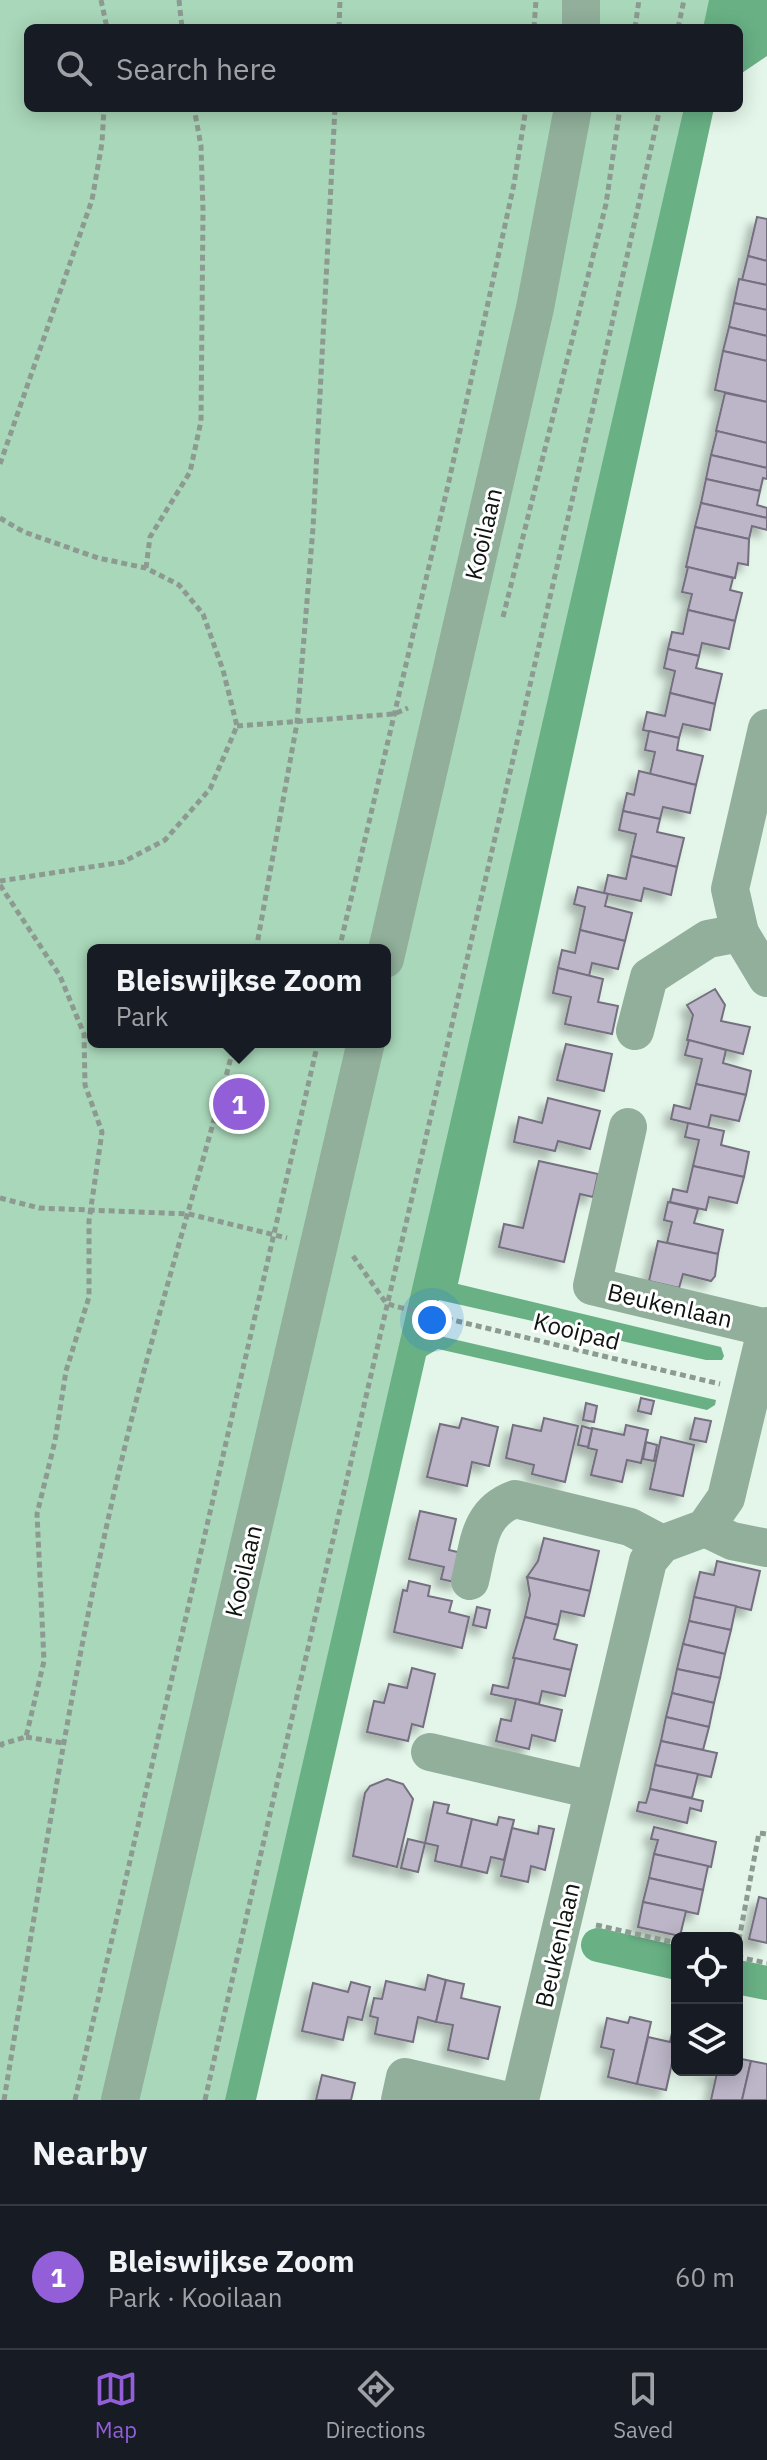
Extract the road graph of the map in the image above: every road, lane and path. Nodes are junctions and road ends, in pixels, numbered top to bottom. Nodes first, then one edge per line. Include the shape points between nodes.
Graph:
1 (101, 0) edge
2 (179, 0) edge
3 (340, 0) edge
4 (536, 0) edge
5 (581, 0) edge
6 (639, 0) edge
7 (684, 0) edge
8 (106, 24) edge
9 (182, 24) edge
10 (339, 24) edge
11 (534, 24) edge
12 (581, 24) edge
13 (636, 24) edge
14 (679, 24) edge
15 (103, 112) edge
16 (195, 112) edge
17 (335, 112) edge
18 (525, 112) edge
19 (572, 112) edge
20 (659, 112) edge
21 (0, 464) edge
22 (0, 518) edge
23 (146, 568) junction
24 (767, 728) edge
25 (0, 883) edge
26 (740, 933) junction
27 (257, 944) edge
28 (340, 944) edge
29 (388, 944) edge
30 (767, 978) edge
31 (635, 1031) dead end
32 (233, 1048) edge
33 (317, 1048) edge
34 (365, 1048) edge
35 (628, 1127) dead end
36 (0, 1198) edge
37 (91, 1212) junction
38 (189, 1214) junction
39 (272, 1235) junction
40 (318, 1244) junction
41 (386, 1303) junction
42 (767, 1327) edge
43 (751, 1392) junction
44 (705, 1528) junction
45 (662, 1544) junction
46 (767, 1548) edge
47 (470, 1581) dead end
48 (26, 1737) junction
49 (63, 1743) junction
50 (1, 1746) edge
51 (430, 1752) dead end
52 (593, 1790) junction
53 (767, 1834) edge
54 (563, 1918) junction
55 (740, 1932) edge
56 (671, 1942) edge
57 (743, 1958) edge
58 (767, 1963) edge
59 (4, 2100) edge
60 (75, 2100) edge
61 (120, 2100) edge
62 (205, 2100) edge
63 (400, 2100) edge
64 (504, 2100) edge
65 (520, 2100) edge

1 - 8 path
2 - 9 path
3 - 10 path
4 - 11 path
5 - 12 street
6 - 13 path
7 - 14 path
15 - 21 path via 92,200
16 - 23 path via 203,185 201,421 190,472 150,537
17 - 27 path via 297,723
18 - 28 path, Kooilaan via 452,466
19 - 29 street, Kooilaan via 535,308
20 - 41 path via 535,673
22 - 23 path via 98,558
23 - 25 path via 179,585 203,614 223,670 237,726 210,789 165,840 123,862
24 - 26 street via 730,889
25 - 37 path via 60,976 84,1034 85,1085 102,1132
26 - 30 street
26 - 31 street via 708,939 649,977
32 - 38 path
33 - 39 path, Kooilaan
34 - 40 street, Kooilaan
35 - 42 street, Beukenlaan via 592,1286
36 - 37 path
37 - 38 path
37 - 48 path via 89,1297 66,1371 37,1514 44,1661
38 - 39 path
38 - 49 path via 140,1387
39 - 40 path
39 - 60 path, Kooilaan
40 - 41 path via 343,1248 357,1259
40 - 61 street, Kooilaan
41 - 43 path, Kooipad
41 - 62 path
42 - 43 street, Beukenlaan
43 - 44 street, Beukenlaan via 726,1498
44 - 45 street
44 - 46 street via 732,1541
45 - 47 street via 630,1527 515,1499 497,1505 485,1518
45 - 52 street, Beukenlaan via 648,1561
48 - 49 path
48 - 50 path
49 - 59 path
51 - 52 street
52 - 54 street, Beukenlaan
53 - 55 path via 759,1833
54 - 56 path
54 - 65 street, Beukenlaan
57 - 58 path
63 - 64 street via 405,2077

